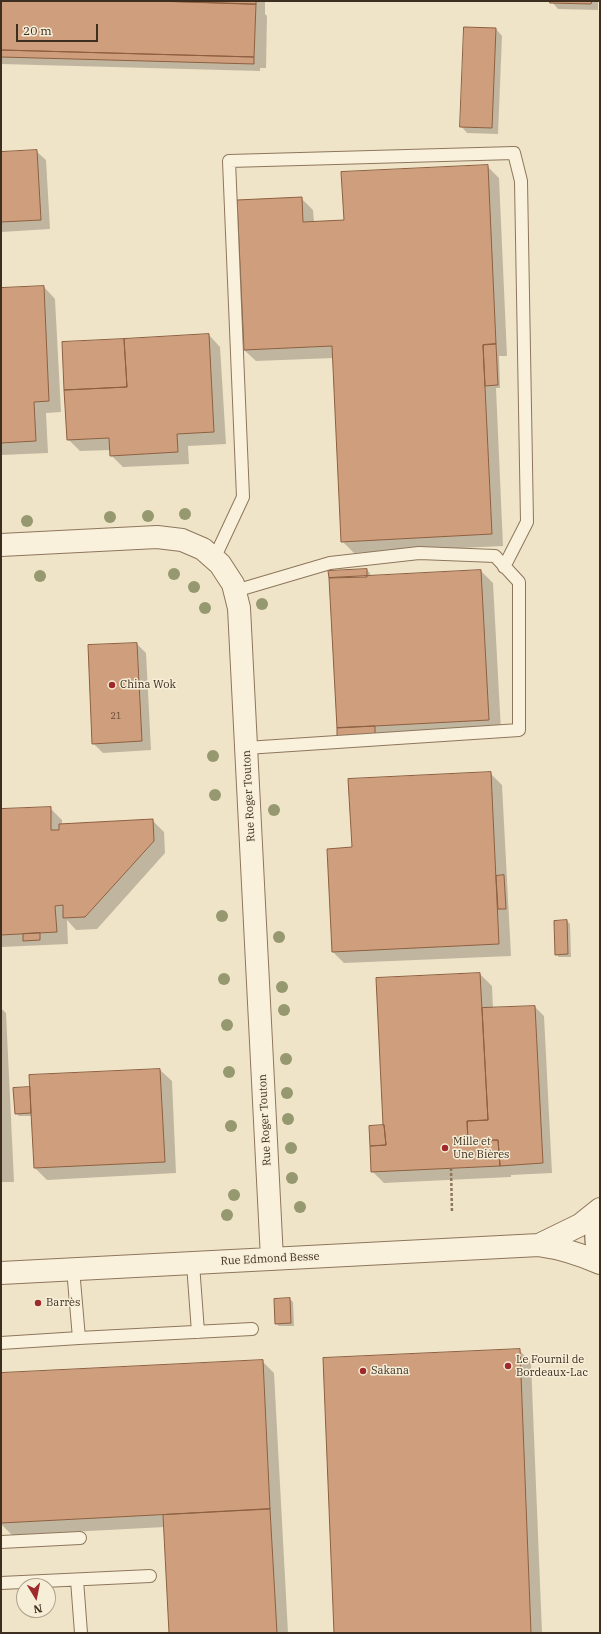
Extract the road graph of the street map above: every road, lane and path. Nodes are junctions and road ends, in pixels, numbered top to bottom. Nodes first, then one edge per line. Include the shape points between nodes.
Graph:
1 (1, 545) edge
2 (214, 559) junction
3 (504, 567) junction
4 (235, 591) junction
5 (246, 748) junction
6 (451, 1168) dead end
7 (600, 1210) edge
8 (452, 1213) dead end
9 (539, 1245) junction
10 (272, 1259) junction
11 (600, 1263) edge
12 (193, 1264) junction
13 (73, 1269) junction
14 (1, 1273) edge
15 (252, 1329) dead end
16 (198, 1332) junction
17 (79, 1338) junction
18 (1, 1343) edge
19 (80, 1538) dead end
20 (1, 1542) edge
21 (150, 1576) dead end
22 (77, 1580) junction
23 (1, 1583) edge
24 (81, 1633) edge

1 - 2 street, Rue Roger Touton via 157,537 182,540 203,549
2 - 3 lane via 243,497 230,160 514,153 521,181 527,522
2 - 4 street, Rue Roger Touton via 220,564
3 - 4 lane via 495,556 419,553 330,563
3 - 5 lane via 519,582 519,730
4 - 5 street, Rue Roger Touton via 239,608
5 - 10 street, Rue Roger Touton
6 - 8 path
7 - 9 street, Rue Edmond Besse via 580,1225
7 - 11 street via 596,1227 596,1246
9 - 10 street, Rue Edmond Besse
9 - 11 street, Rue Edmond Besse via 581,1254
10 - 12 street, Rue Edmond Besse
12 - 13 street, Rue Edmond Besse
12 - 16 lane
13 - 14 street, Rue Edmond Besse
13 - 17 lane
15 - 16 lane
16 - 17 lane
17 - 18 lane
19 - 20 lane
21 - 22 lane
22 - 23 lane
22 - 24 lane

